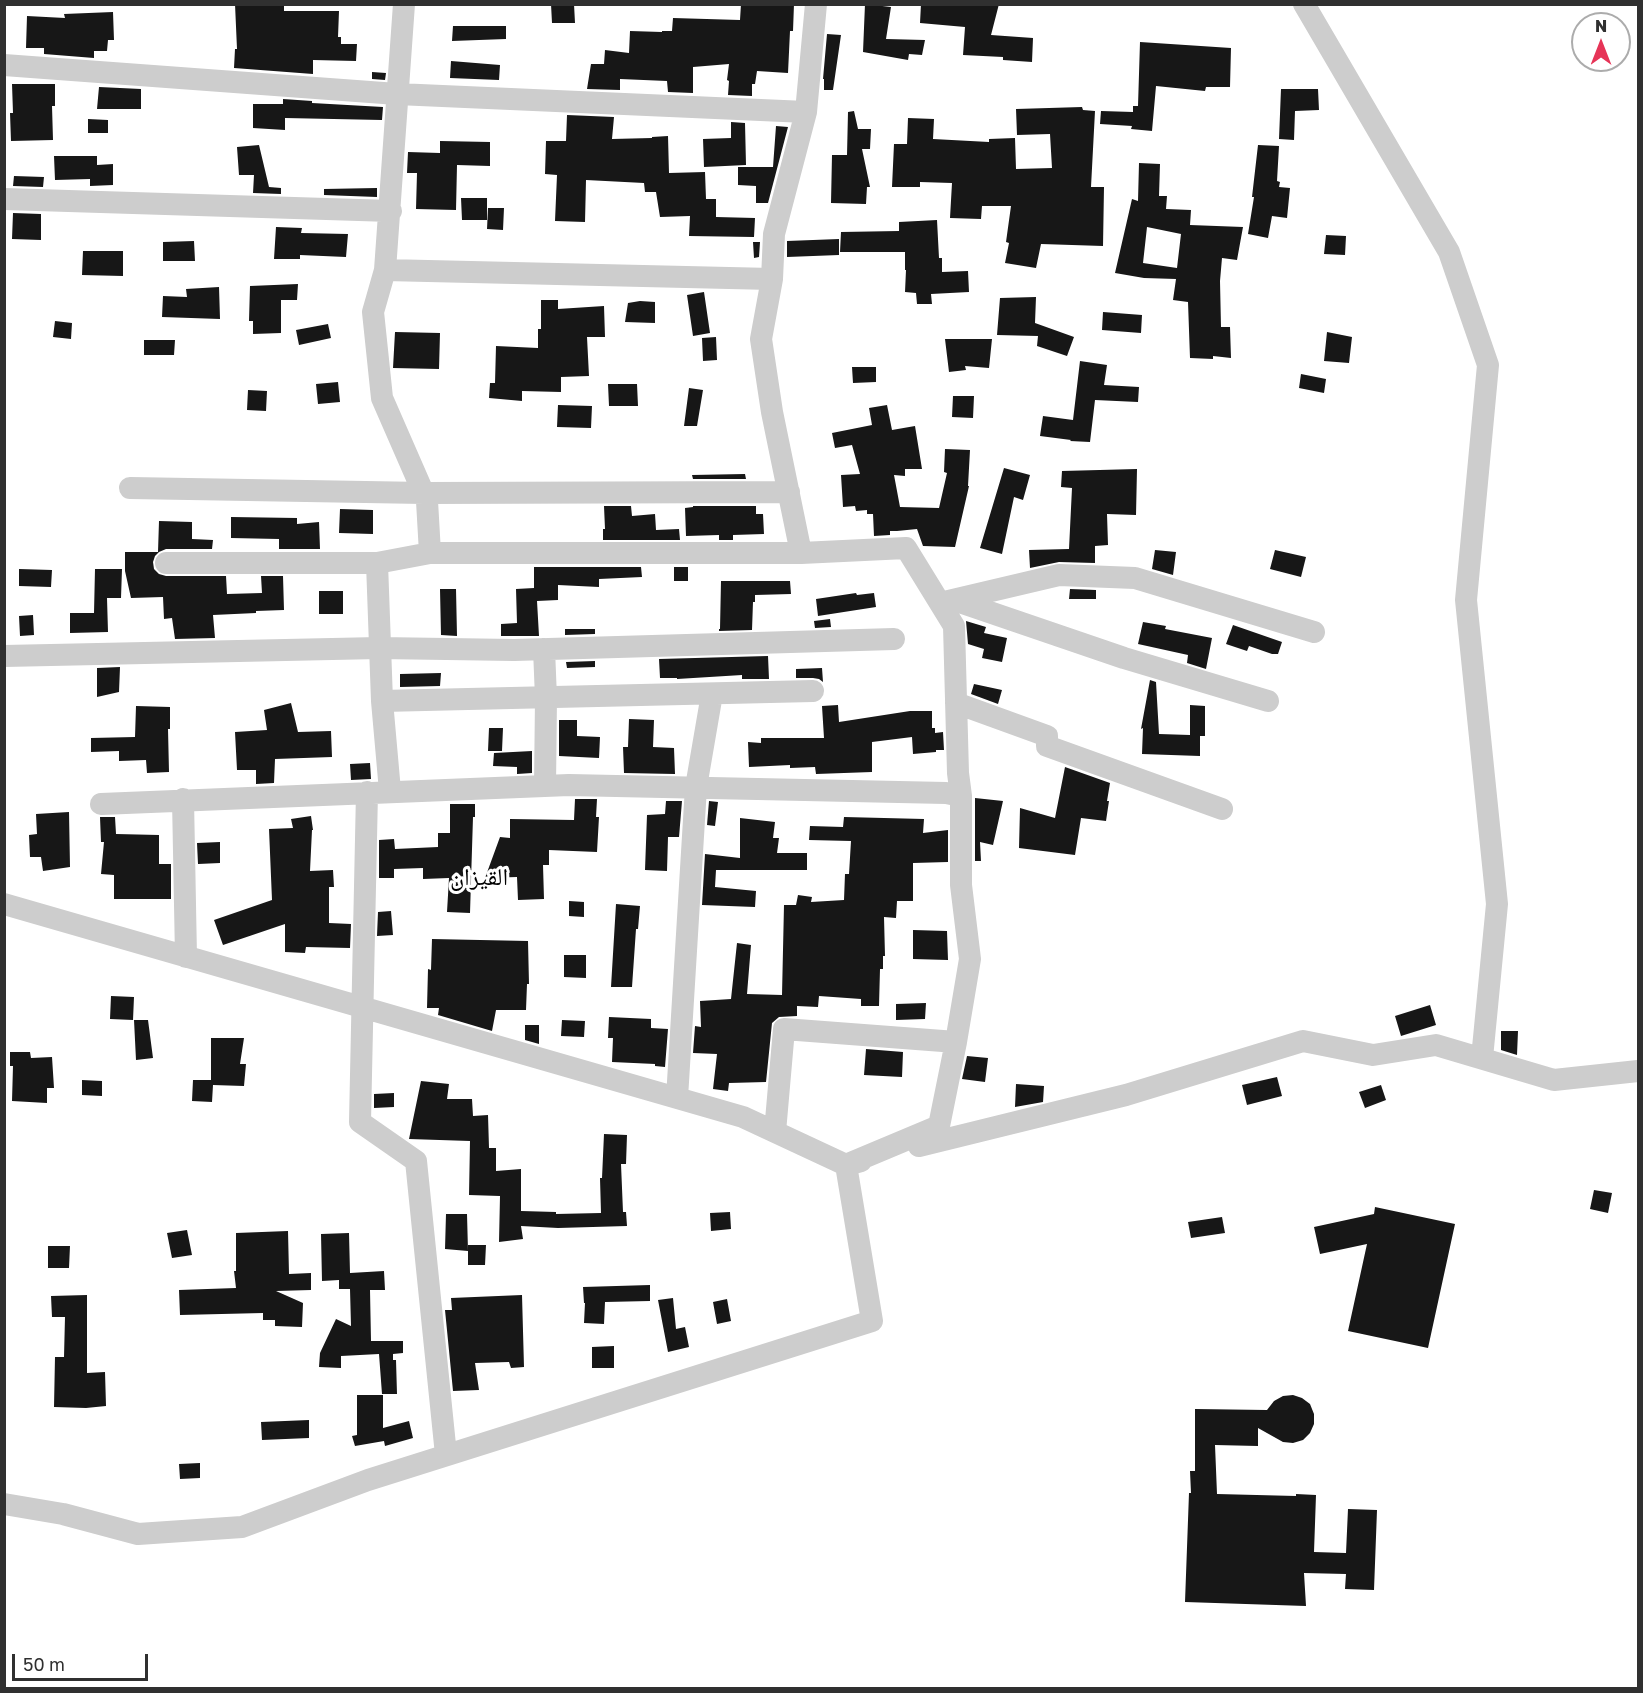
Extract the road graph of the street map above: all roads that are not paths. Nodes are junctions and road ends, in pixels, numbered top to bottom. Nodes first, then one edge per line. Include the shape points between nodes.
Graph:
1 (404, 4) edge
2 (816, 4) edge
3 (1304, 4) edge
4 (4, 65) edge
5 (397, 94) junction
6 (806, 112) junction
7 (4, 199) edge
8 (391, 212) junction
9 (385, 270) junction
10 (772, 279) junction
11 (130, 488) dead end
12 (789, 492) junction
13 (424, 493) junction
14 (430, 553) junction
15 (801, 553) junction
16 (166, 563) dead end
17 (377, 563) junction
18 (947, 602) junction
19 (1314, 632) dead end
20 (894, 639) dead end
21 (379, 648) junction
22 (544, 649) junction
23 (4, 656) edge
24 (813, 691) dead end
25 (712, 694) junction
26 (546, 698) junction
27 (382, 701) junction
28 (1268, 701) dead end
29 (956, 703) junction
30 (545, 786) junction
31 (696, 787) junction
32 (390, 791) junction
33 (367, 792) junction
34 (961, 796) junction
35 (183, 799) junction
36 (101, 804) dead end
37 (1222, 809) dead end
38 (4, 904) edge
39 (186, 957) junction
40 (363, 1008) junction
41 (956, 1042) junction
42 (1482, 1058) junction
43 (1638, 1071) edge
44 (677, 1098) junction
45 (775, 1132) junction
46 (846, 1165) junction
47 (446, 1455) junction
48 (4, 1504) edge

1 - 5 street
2 - 6 street
3 - 42 street via 1449,252 1488,364 1466,600 1497,904
4 - 5 street
5 - 6 street
5 - 8 street
6 - 10 street via 774,234
7 - 8 street
8 - 9 street
9 - 10 street
9 - 13 street via 373,312 382,398
10 - 12 street via 761,339
11 - 13 street
12 - 13 street
12 - 15 street
13 - 14 street
14 - 15 street
14 - 17 street
15 - 18 street via 906,548
16 - 17 street
17 - 21 street
18 - 19 street via 1059,574 1135,578
18 - 28 street
18 - 29 street via 954,626
20 - 22 street
21 - 22 street
21 - 23 street
21 - 27 street
22 - 26 street
24 - 25 street
25 - 26 street
25 - 31 street
26 - 27 street
26 - 30 street
27 - 32 street
29 - 34 street
29 - 37 street via 1047,736 1047,746
30 - 31 street
30 - 32 street
31 - 34 street
31 - 44 street
32 - 33 street
33 - 35 street
33 - 40 street
34 - 41 street via 961,885 970,959
35 - 36 street
35 - 39 street
38 - 39 street
39 - 40 street
40 - 44 street
40 - 47 street via 360,1122 416,1161
41 - 45 street via 784,1029
41 - 46 street via 939,1126
42 - 43 street via 1554,1080
42 - 46 street via 1436,1045 1373,1055 1303,1041 1126,1095
44 - 45 street via 743,1117
45 - 46 street
46 - 47 street via 872,1321
47 - 48 street via 242,1527 138,1534 63,1514

